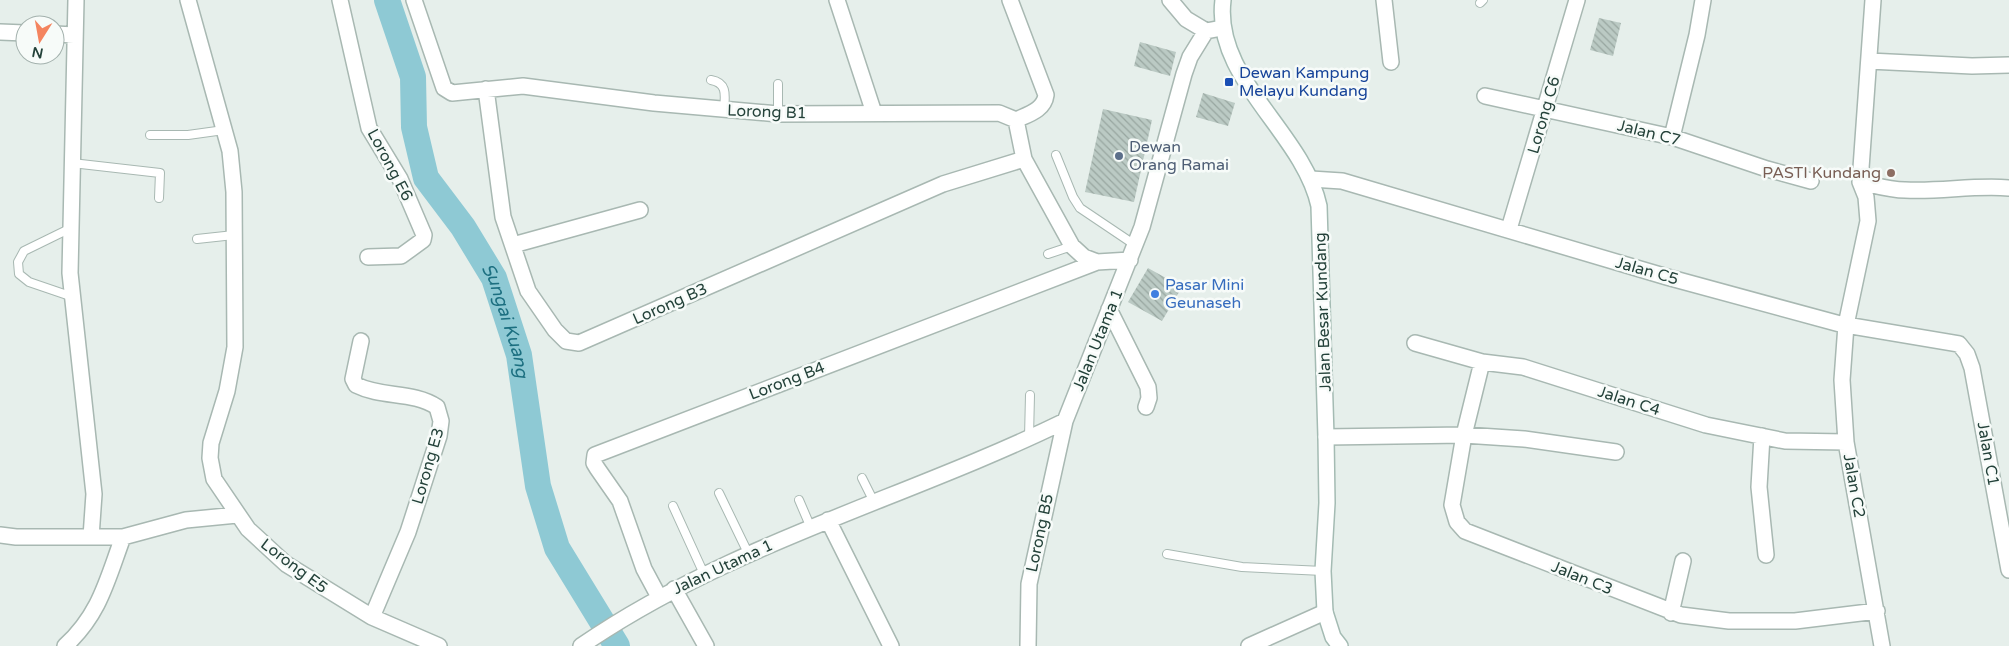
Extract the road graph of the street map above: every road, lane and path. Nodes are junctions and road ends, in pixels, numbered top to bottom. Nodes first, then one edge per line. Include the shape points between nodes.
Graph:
1 (76, 0) edge
2 (188, 0) edge
3 (340, 0) edge
4 (414, 0) edge
5 (837, 0) edge
6 (1010, 0) edge
7 (1170, 0) edge
8 (1223, 0) edge
9 (1384, 0) edge
10 (1577, 0) edge
11 (1702, 0) edge
12 (1873, 0) edge
13 (1222, 28) junction
14 (0, 32) edge
15 (1206, 32) junction
16 (15, 33) edge
17 (65, 35) edge
18 (74, 35) junction
19 (1869, 60) junction
20 (1391, 62) dead end
21 (2009, 65) edge
22 (711, 80) dead end
23 (778, 84) dead end
24 (486, 89) junction
25 (1485, 96) dead end
26 (1546, 109) junction
27 (724, 110) junction
28 (874, 113) junction
29 (778, 114) junction
30 (1016, 120) junction
31 (224, 130) junction
32 (150, 135) dead end
33 (1672, 137) junction
34 (1056, 155) dead end
35 (1024, 158) junction
36 (72, 163) junction
37 (1311, 179) junction
38 (1811, 181) dead end
39 (1860, 182) junction
40 (2009, 188) edge
41 (159, 198) dead end
42 (640, 210) dead end
43 (71, 228) junction
44 (1509, 229) junction
45 (234, 235) junction
46 (197, 239) dead end
47 (513, 245) junction
48 (1136, 245) junction
49 (1072, 246) junction
50 (1048, 254) dead end
51 (368, 258) dead end
52 (1130, 260) junction
53 (1097, 262) junction
54 (73, 297) junction
55 (1109, 309) junction
56 (1846, 325) junction
57 (361, 340) dead end
58 (1416, 343) dead end
59 (1482, 362) junction
60 (1972, 368) joint
61 (1030, 395) dead end
62 (1146, 407) dead end
63 (1065, 421) junction
64 (1464, 435) junction
65 (1762, 436) junction
66 (1326, 437) junction
67 (1029, 439) junction
68 (1846, 442) junction
69 (1616, 452) dead end
70 (862, 478) dead end
71 (719, 492) dead end
72 (799, 500) dead end
73 (874, 502) junction
74 (673, 506) dead end
75 (237, 515) junction
76 (828, 520) junction
77 (812, 528) junction
78 (0, 535) edge
79 (91, 537) junction
80 (122, 537) junction
81 (749, 554) junction
82 (1167, 554) dead end
83 (1766, 555) dead end
84 (1683, 561) dead end
85 (2009, 570) edge
86 (1323, 571) junction
87 (704, 574) junction
88 (674, 590) junction
89 (659, 597) junction
90 (1877, 611) junction
91 (1325, 612) junction
92 (1671, 612) junction
93 (372, 617) junction
94 (582, 645) edge
95 (65, 646) edge
96 (439, 646) edge
97 (706, 646) edge
98 (891, 646) edge
99 (1028, 646) edge
100 (1249, 646) edge
101 (1340, 646) edge
102 (1882, 646) edge

1 - 18 street
2 - 31 street, Lorong E5
3 - 51 street, Lorong E6 via 369,128 400,179 424,235 423,240 401,256
4 - 24 street, Lorong B1 via 444,88 452,92
5 - 28 street
6 - 30 street via 1046,94 1041,108
7 - 15 street via 1186,18
8 - 13 street, Jalan Besar Kundang
9 - 20 street
10 - 26 street, Lorong C6
11 - 33 street via 1697,35
12 - 19 street
13 - 15 street
13 - 37 street, Jalan Besar Kundang via 1232,58
14 - 16 street
15 - 48 street, Jalan Utama 1 via 1190,57 1184,74
17 - 18 street
18 - 36 street
19 - 21 street
19 - 39 street
22 - 27 lane via 721,83 725,90
23 - 29 lane
24 - 27 street, Lorong B1 via 523,86
24 - 47 street, Lorong B3 via 503,217
25 - 26 street, Jalan C7
26 - 33 street, Jalan C7
26 - 44 street, Lorong C6
27 - 29 street, Lorong B1
28 - 29 street, Lorong B1
28 - 30 street, Lorong B1 via 1000,113
30 - 35 street
31 - 32 lane via 188,135
31 - 45 street, Lorong E5 via 232,169
33 - 38 street, Jalan C7
34 - 48 lane via 1080,208
35 - 47 street, Lorong B3 via 943,184 580,343 566,341 528,291
35 - 49 street
36 - 41 lane via 160,173
36 - 43 street
37 - 44 street, Jalan C5 via 1342,181
37 - 66 street, Jalan Besar Kundang via 1319,206
39 - 40 street via 1902,190
39 - 56 street, Jalan C2 via 1866,197 1868,221
42 - 47 street
43 - 54 street
43 - 54 lane via 24,251 18,262 19,274 29,282
44 - 56 street, Jalan C5 via 1667,278
45 - 46 lane
45 - 75 street, Lorong E5 via 235,347 210,458 214,479
48 - 52 street, Jalan Utama 1
49 - 50 lane
49 - 53 street via 1084,257
52 - 53 street, Lorong B4
52 - 55 street, Jalan Utama 1
53 - 89 street, Lorong B4 via 595,455 594,463 620,501 644,568
54 - 79 street via 94,494
55 - 62 street via 1148,386
55 - 63 street, Jalan Utama 1
56 - 60 street, Jalan C5 via 1959,344
56 - 68 street, Jalan C2 via 1842,380
57 - 93 street, Lorong E3 via 353,379 356,385 426,400 437,407 441,420 439,436 408,532
58 - 59 street, Jalan C4
59 - 64 street, Jalan C3
59 - 65 street, Jalan C4 via 1523,367 1706,425
60 - 85 street, Jalan C1
61 - 67 lane
63 - 67 street, Jalan Utama 1
63 - 99 street, Lorong B5 via 1029,584
64 - 66 street
64 - 69 street
64 - 92 street, Jalan C3 via 1452,505 1457,522 1464,531
65 - 68 street, Jalan C4 via 1786,441
65 - 83 street via 1759,488
66 - 86 street, Jalan Besar Kundang
67 - 73 street, Jalan Utama 1
68 - 90 street, Jalan C2
70 - 73 lane
71 - 81 lane
72 - 77 lane
73 - 76 street, Jalan Utama 1
74 - 87 lane
75 - 80 street via 186,520
75 - 93 street, Lorong E5 via 262,544 286,564
76 - 77 street, Jalan Utama 1
76 - 98 street
77 - 81 street, Jalan Utama 1
78 - 79 street
79 - 80 street
80 - 95 street via 96,608
81 - 87 street, Jalan Utama 1
82 - 86 lane via 1242,567
84 - 92 street
86 - 91 street, Jalan Besar Kundang
87 - 88 street, Jalan Utama 1
88 - 89 street, Jalan Utama 1
88 - 97 street
89 - 94 street, Jalan Utama 1
90 - 92 street, Jalan C3 via 1760,622
90 - 102 street, Jalan C2
91 - 100 street
91 - 101 street, Jalan Besar Kundang via 1333,637
93 - 96 street, Lorong E5

